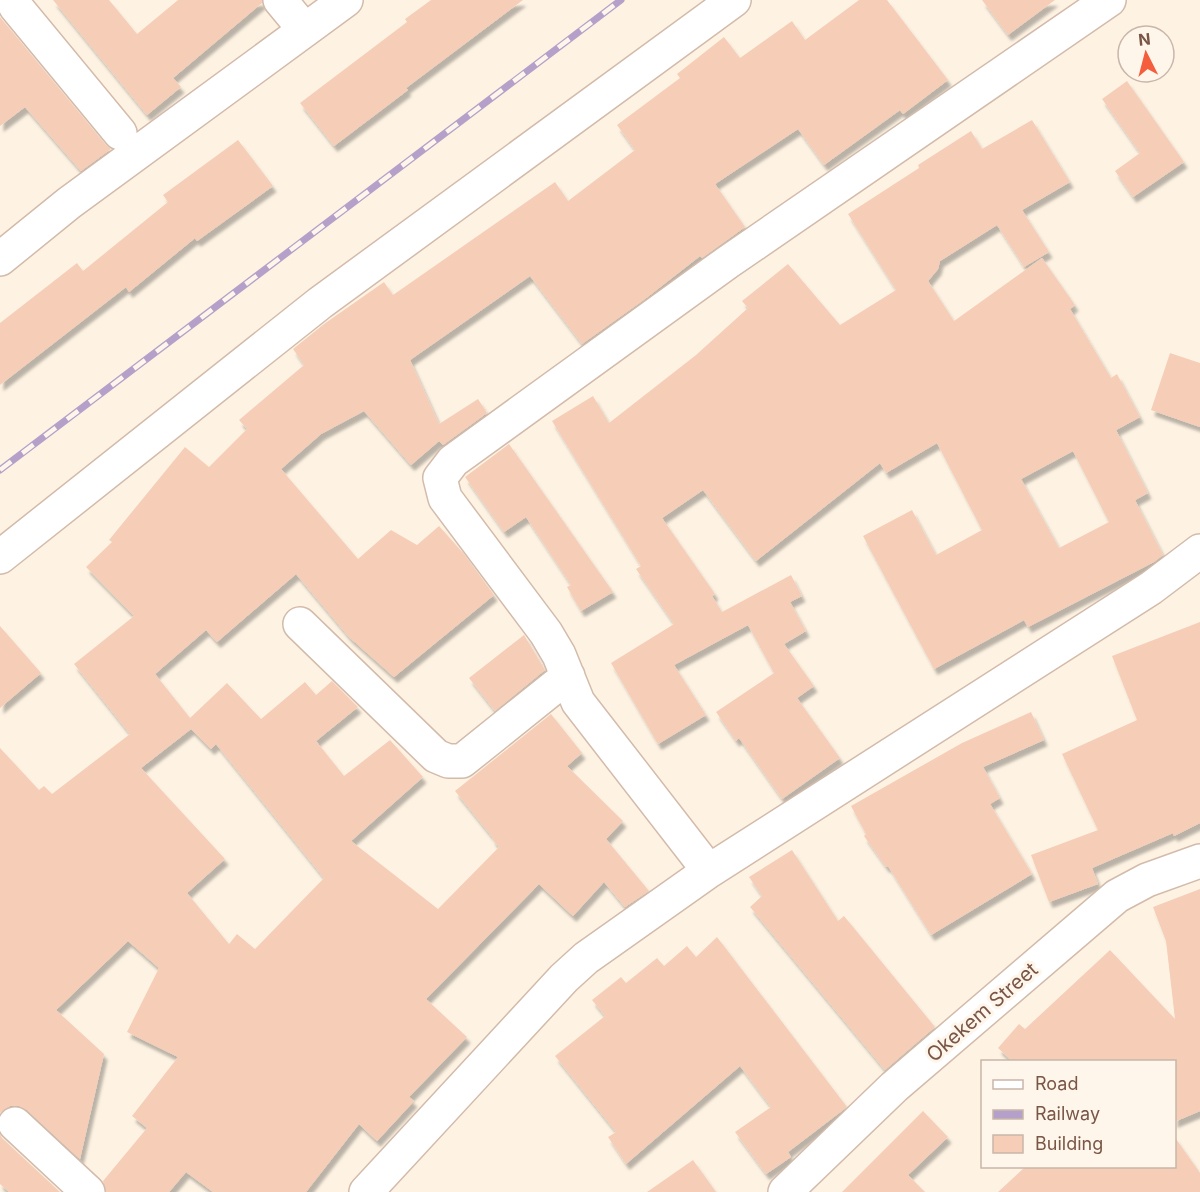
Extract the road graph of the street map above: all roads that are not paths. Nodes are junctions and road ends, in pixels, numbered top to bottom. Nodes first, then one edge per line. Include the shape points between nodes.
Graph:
1 (12, 0) edge
2 (280, 0) edge
3 (346, 0) edge
4 (734, 0) edge
5 (1109, 0) edge
6 (304, 29) junction
7 (120, 133) dead end
8 (0, 260) edge
9 (1200, 551) edge
10 (0, 557) edge
11 (300, 624) dead end
12 (568, 676) junction
13 (1200, 861) edge
14 (709, 872) junction
15 (15, 1124) dead end
16 (88, 1192) edge
17 (366, 1192) edge
18 (785, 1192) edge

1 - 7 street
2 - 6 street
3 - 6 street
4 - 10 street via 320,303
5 - 12 street via 728,262 453,461 440,478 445,498 546,633
6 - 8 street via 69,203
9 - 14 street via 1151,588
11 - 12 street via 436,756 448,761 462,761
12 - 14 street via 578,702
13 - 18 street, Okekem Street via 1147,880 1117,896 894,1087
14 - 17 street via 585,958
15 - 16 street

